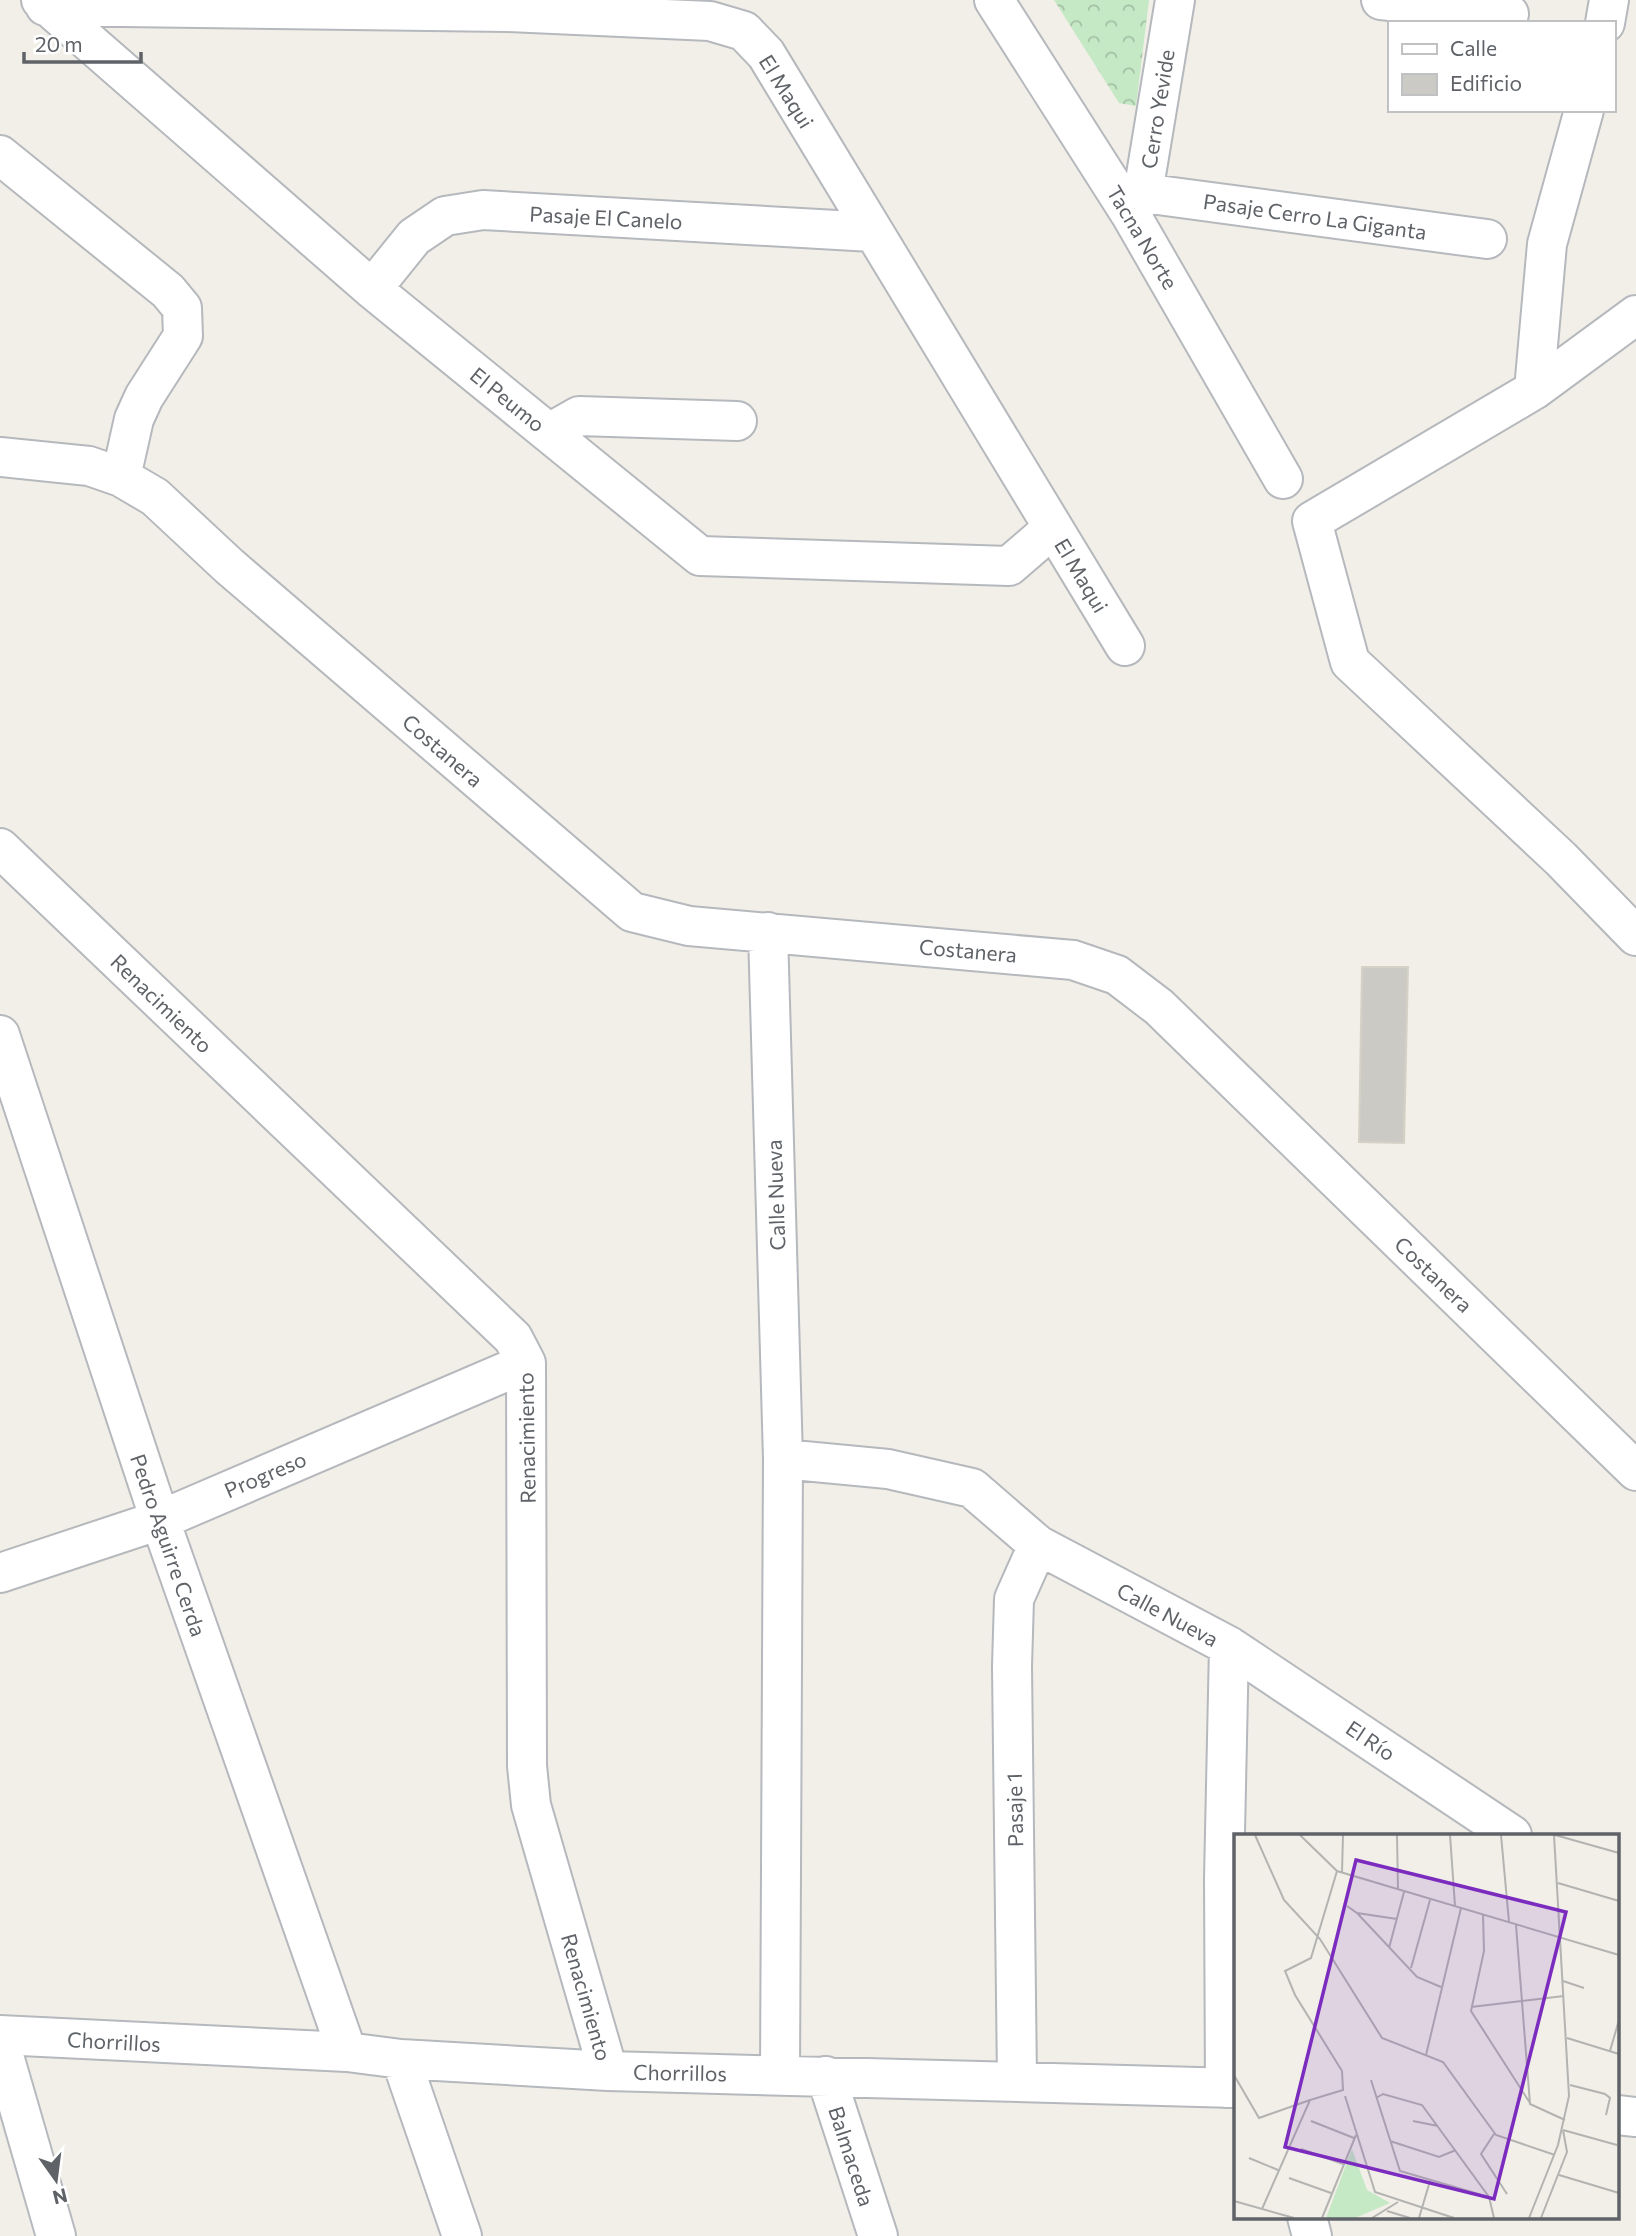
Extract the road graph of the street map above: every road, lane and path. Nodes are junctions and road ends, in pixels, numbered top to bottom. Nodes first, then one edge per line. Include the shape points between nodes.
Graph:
1 (994, 0) edge
2 (1175, 0) edge
3 (1381, 0) edge
4 (1609, 0) edge
5 (43, 3) edge
6 (508, 6) edge
7 (1509, 14) dead end
8 (1605, 21) edge
9 (1583, 112) edge
10 (0, 155) edge
11 (1137, 204) junction
12 (872, 232) junction
13 (1487, 239) dead end
14 (372, 289) junction
15 (1636, 315) edge
16 (1534, 390) junction
17 (737, 421) dead end
18 (549, 433) junction
19 (0, 457) edge
20 (121, 477) junction
21 (1283, 479) dead end
22 (1053, 528) junction
23 (1125, 646) dead end
24 (0, 848) edge
25 (768, 932) junction
26 (1636, 936) edge
27 (0, 1035) edge
28 (526, 1363) junction
29 (783, 1459) junction
30 (1636, 1471) edge
31 (160, 1520) junction
32 (1038, 1545) junction
33 (0, 1573) edge
34 (1229, 1646) junction
35 (1511, 1834) edge
36 (1230, 1878) edge
37 (0, 2035) edge
38 (0, 2042) edge
39 (347, 2052) junction
40 (401, 2059) junction
41 (608, 2071) junction
42 (780, 2074) junction
43 (826, 2076) junction
44 (1017, 2080) junction
45 (1230, 2088) edge
46 (1618, 2115) edge
47 (1636, 2117) edge
48 (1307, 2218) edge
49 (56, 2236) edge
50 (462, 2236) edge
51 (878, 2236) edge
52 (1312, 2236) edge

1 - 11 street, Tacna Norte
2 - 11 street, Cerro Yevide
3 - 7 street
4 - 8 street
5 - 6 street, El Maqui
5 - 14 street, El Peumo
6 - 12 street, El Maqui via 710,21 744,31 766,54
9 - 16 street via 1547,244
10 - 20 street via 168,291 182,308 183,336 134,419
11 - 13 street, Pasaje Cerro La Giganta
11 - 21 street, Tacna Norte
12 - 14 street, Pasaje El Canelo via 482,210 445,216 414,237
12 - 22 street, El Maqui
14 - 18 street, El Peumo
15 - 16 street
16 - 26 street via 1312,521 1350,662 1561,859
17 - 18 street via 579,416
18 - 22 street, El Peumo via 700,556 1009,566
19 - 20 street, Costanera via 89,466
20 - 25 street, Costanera via 155,497 632,912 689,926
22 - 23 street, El Maqui
24 - 28 street, Renacimiento via 513,1338
25 - 29 street, Calle Nueva
25 - 30 street, Costanera via 1073,960 1117,975 1159,1007
27 - 31 street, Pedro Aguirre Cerda
28 - 31 street, Progreso
28 - 41 street, Renacimiento via 527,1766 531,1805
29 - 32 street, Calle Nueva via 888,1469 972,1488
29 - 42 street, Calle Nueva
31 - 33 street, Progreso
31 - 39 street, Pedro Aguirre Cerda
32 - 34 street, Calle Nueva
32 - 44 street, Pasaje 1 via 1014,1599
34 - 35 street, El Río
34 - 36 street, Calle Nueva
36 - 45 street, Calle Nueva
37 - 39 street, Chorrillos
38 - 49 street
39 - 40 street, Chorrillos
40 - 41 street, Chorrillos
40 - 50 street
41 - 42 street, Chorrillos
42 - 43 street, Chorrillos
43 - 44 street, Chorrillos
43 - 51 street, Balmaceda
44 - 45 street, Chorrillos
46 - 47 street
48 - 52 street

